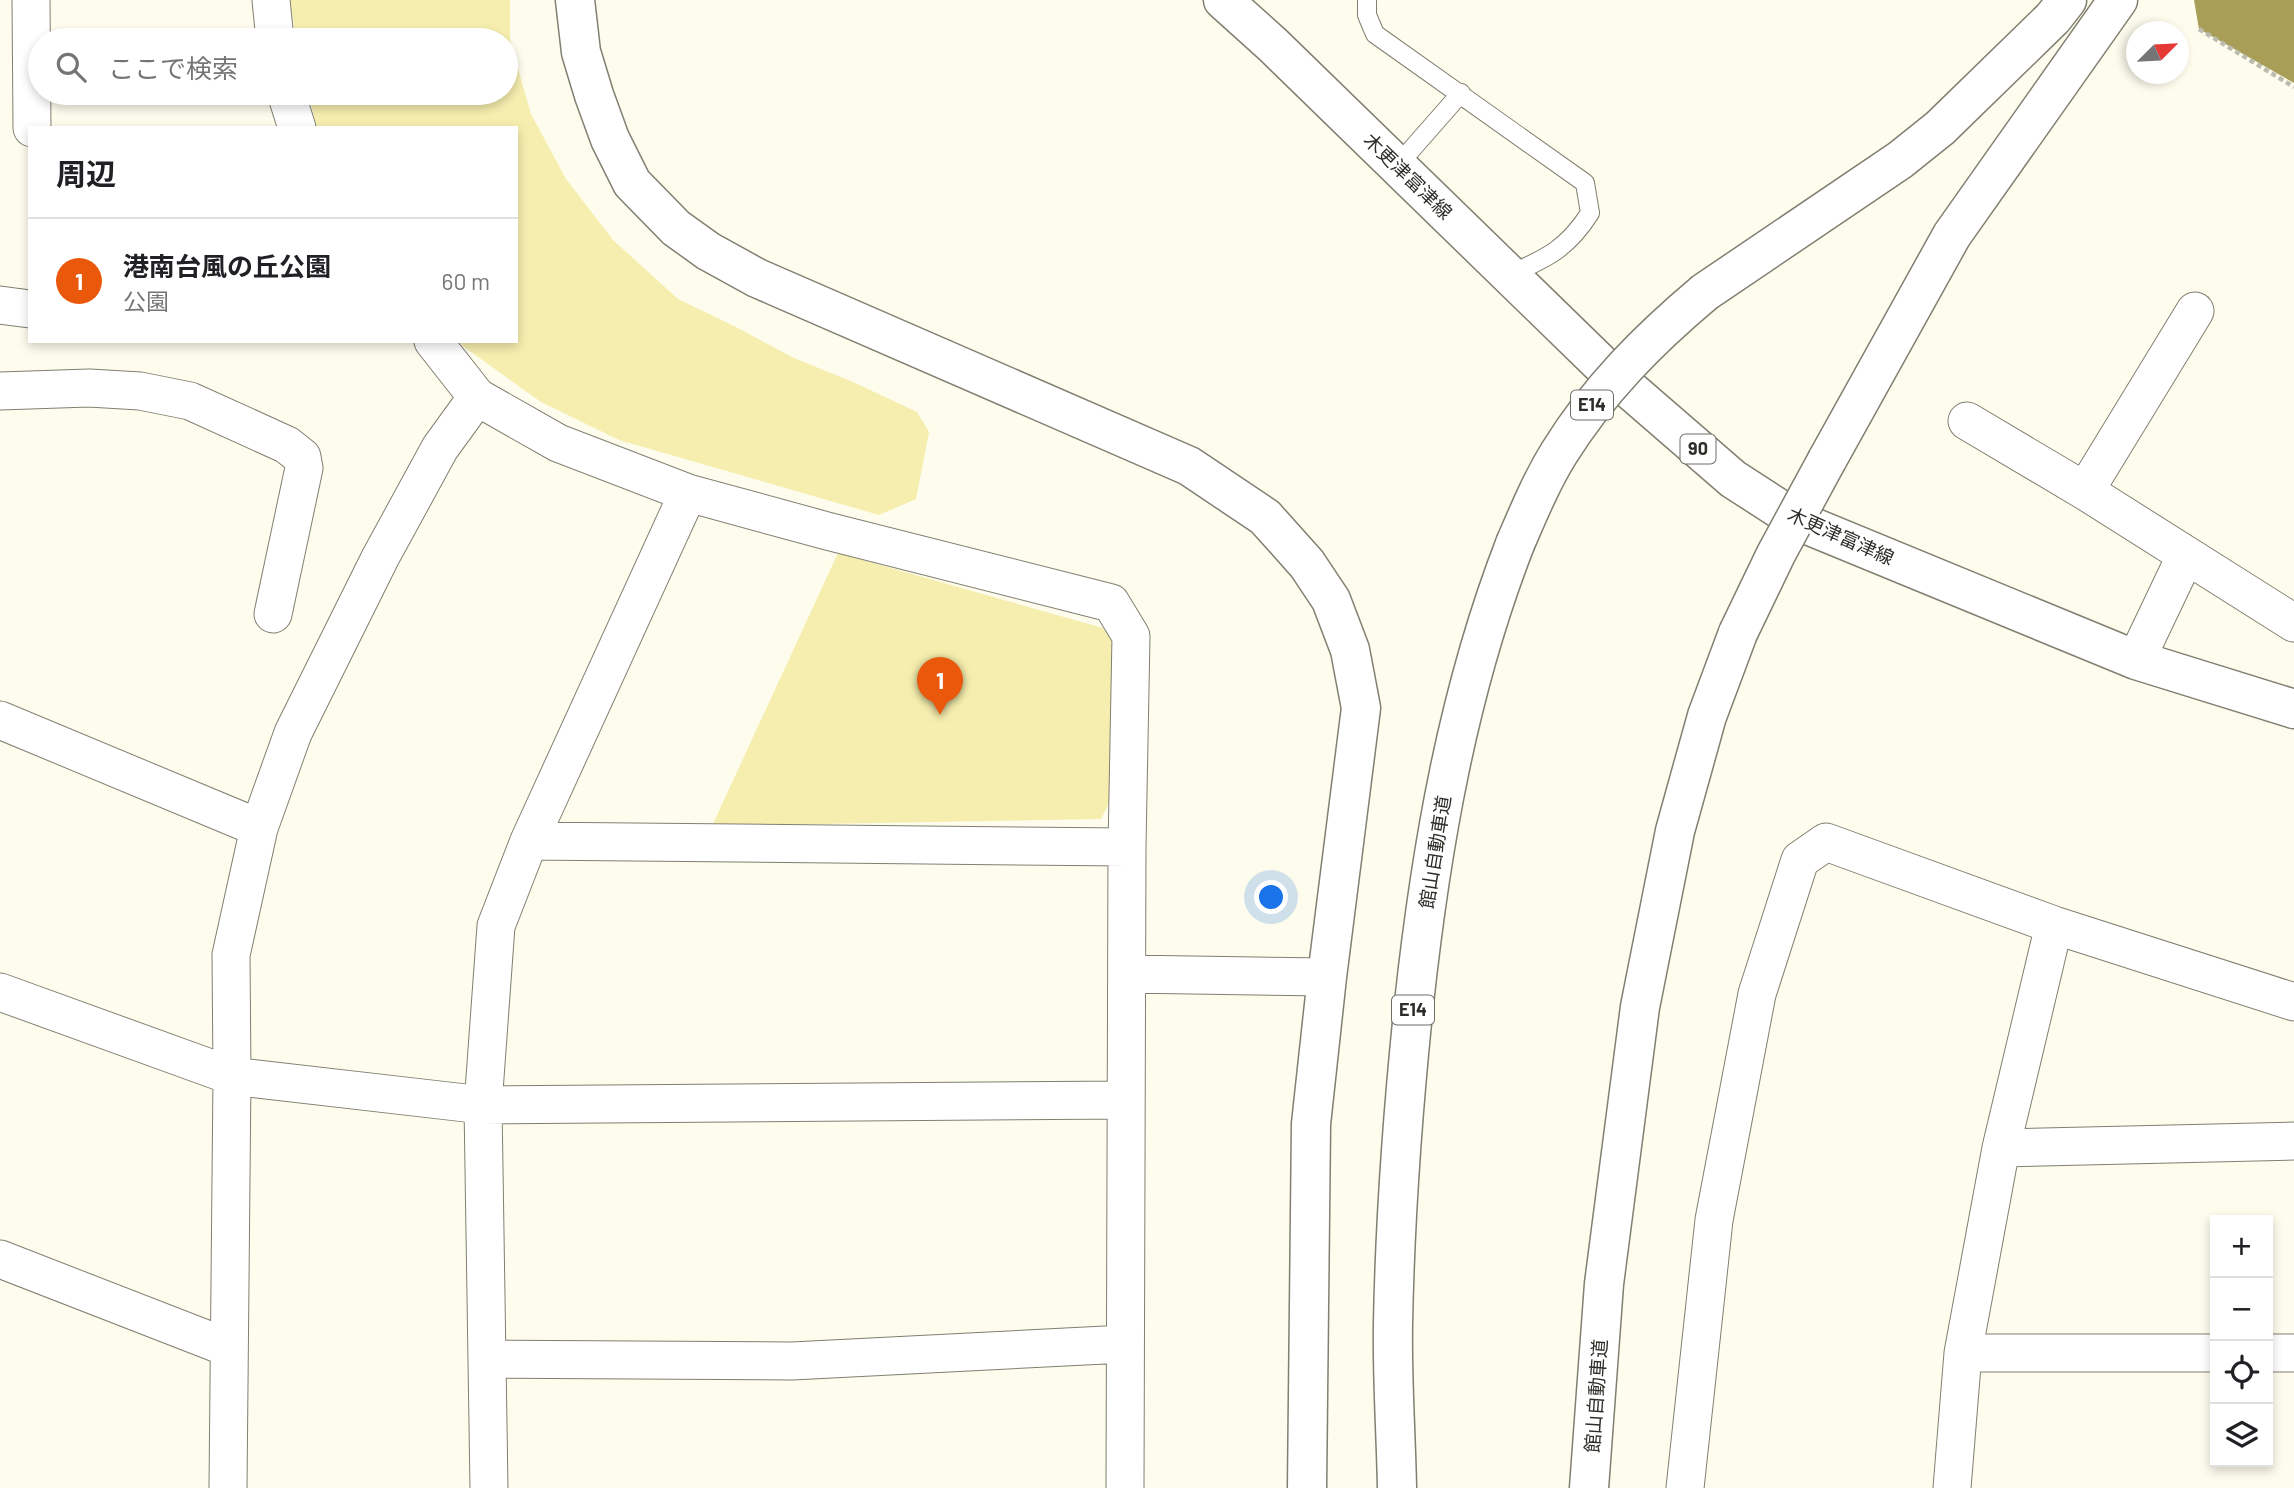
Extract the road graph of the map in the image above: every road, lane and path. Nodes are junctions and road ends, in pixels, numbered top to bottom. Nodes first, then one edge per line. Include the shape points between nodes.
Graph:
1 (31, 0) edge
2 (271, 0) edge
3 (576, 0) edge
4 (1223, 0) edge
5 (1367, 0) edge
6 (2067, 0) edge
7 (2118, 0) edge
8 (31, 28) edge
9 (274, 28) edge
10 (2199, 29) dead end
11 (2294, 87) edge
12 (1461, 93) junction
13 (32, 105) edge
14 (290, 105) edge
15 (32, 126) edge
16 (296, 126) edge
17 (1397, 166) junction
18 (1509, 275) junction
19 (0, 305) edge
20 (28, 309) edge
21 (2195, 311) dead end
22 (435, 343) edge
23 (0, 391) edge
24 (477, 397) junction
25 (1967, 421) dead end
26 (2085, 491) junction
27 (688, 493) junction
28 (2186, 555) junction
29 (273, 614) dead end
30 (2294, 623) edge
31 (2136, 660) junction
32 (2294, 709) edge
33 (0, 720) edge
34 (259, 828) junction
35 (529, 841) junction
36 (1127, 847) junction
37 (2053, 925) junction
38 (1127, 974) junction
39 (1327, 977) junction
40 (0, 992) edge
41 (2294, 1002) edge
42 (232, 1076) junction
43 (1125, 1100) junction
44 (483, 1105) junction
45 (2294, 1141) edge
46 (2001, 1148) junction
47 (0, 1259) edge
48 (1125, 1344) junction
49 (229, 1348) junction
50 (1962, 1353) junction
51 (2210, 1353) edge
52 (2273, 1353) edge
53 (2294, 1353) edge
54 (487, 1359) junction
55 (228, 1488) edge
56 (489, 1488) edge
57 (1125, 1488) edge
58 (1307, 1488) edge
59 (1397, 1488) edge
60 (1589, 1488) edge
61 (1685, 1488) edge
62 (1952, 1488) edge

1 - 8 street
2 - 9 street
3 - 39 main road via 581,52 610,139 632,183 676,228 757,278 1189,466 1265,517 1307,564 1331,600 1350,650 1361,708
4 - 17 main road, 木更津富津線 / 90
5 - 12 lane via 1375,34
6 - 59 main road, 館山自動車道 / E14, bridge via 1930,136 1705,292 1654,336 1604,389 1536,496 1495,595 1474,667 1446,782 1421,937 1404,1101 1393,1326
7 - 60 main road, 館山自動車道, bridge via 1952,235 1776,554 1738,634 1707,716 1675,831 1640,1007 1604,1284
10 - 11 path
12 - 17 lane
12 - 18 lane via 1585,183 1590,213 1577,233 1548,258
13 - 15 street
14 - 16 street
17 - 18 main road, 木更津富津線 / 90
18 - 31 main road, 木更津富津線 / 90 via 1606,369 1733,479 1798,521
19 - 20 street
21 - 26 street
22 - 24 street
23 - 29 street via 89,388 190,401 287,445 302,457 304,468
24 - 27 street via 558,443
24 - 34 street via 440,448 380,558 293,733
25 - 26 street
26 - 28 street
27 - 35 street
27 - 36 street via 1111,603 1131,636
28 - 30 street
28 - 31 street
31 - 32 main road, 木更津富津線 / 90
33 - 34 street
34 - 42 street via 231,955
35 - 36 street
35 - 44 street via 496,926
36 - 38 street
37 - 41 street
37 - 46 street
37 - 61 street via 1826,842 1800,860 1757,994 1714,1220
38 - 39 street
38 - 43 street
39 - 58 main road via 1311,1124
40 - 42 street
42 - 44 street
42 - 49 street
43 - 44 street
43 - 48 street
44 - 54 street
45 - 46 street
46 - 50 street
47 - 49 street
48 - 54 street via 792,1361
48 - 57 street
49 - 55 street
50 - 51 street
50 - 62 street
52 - 53 street
54 - 56 street

